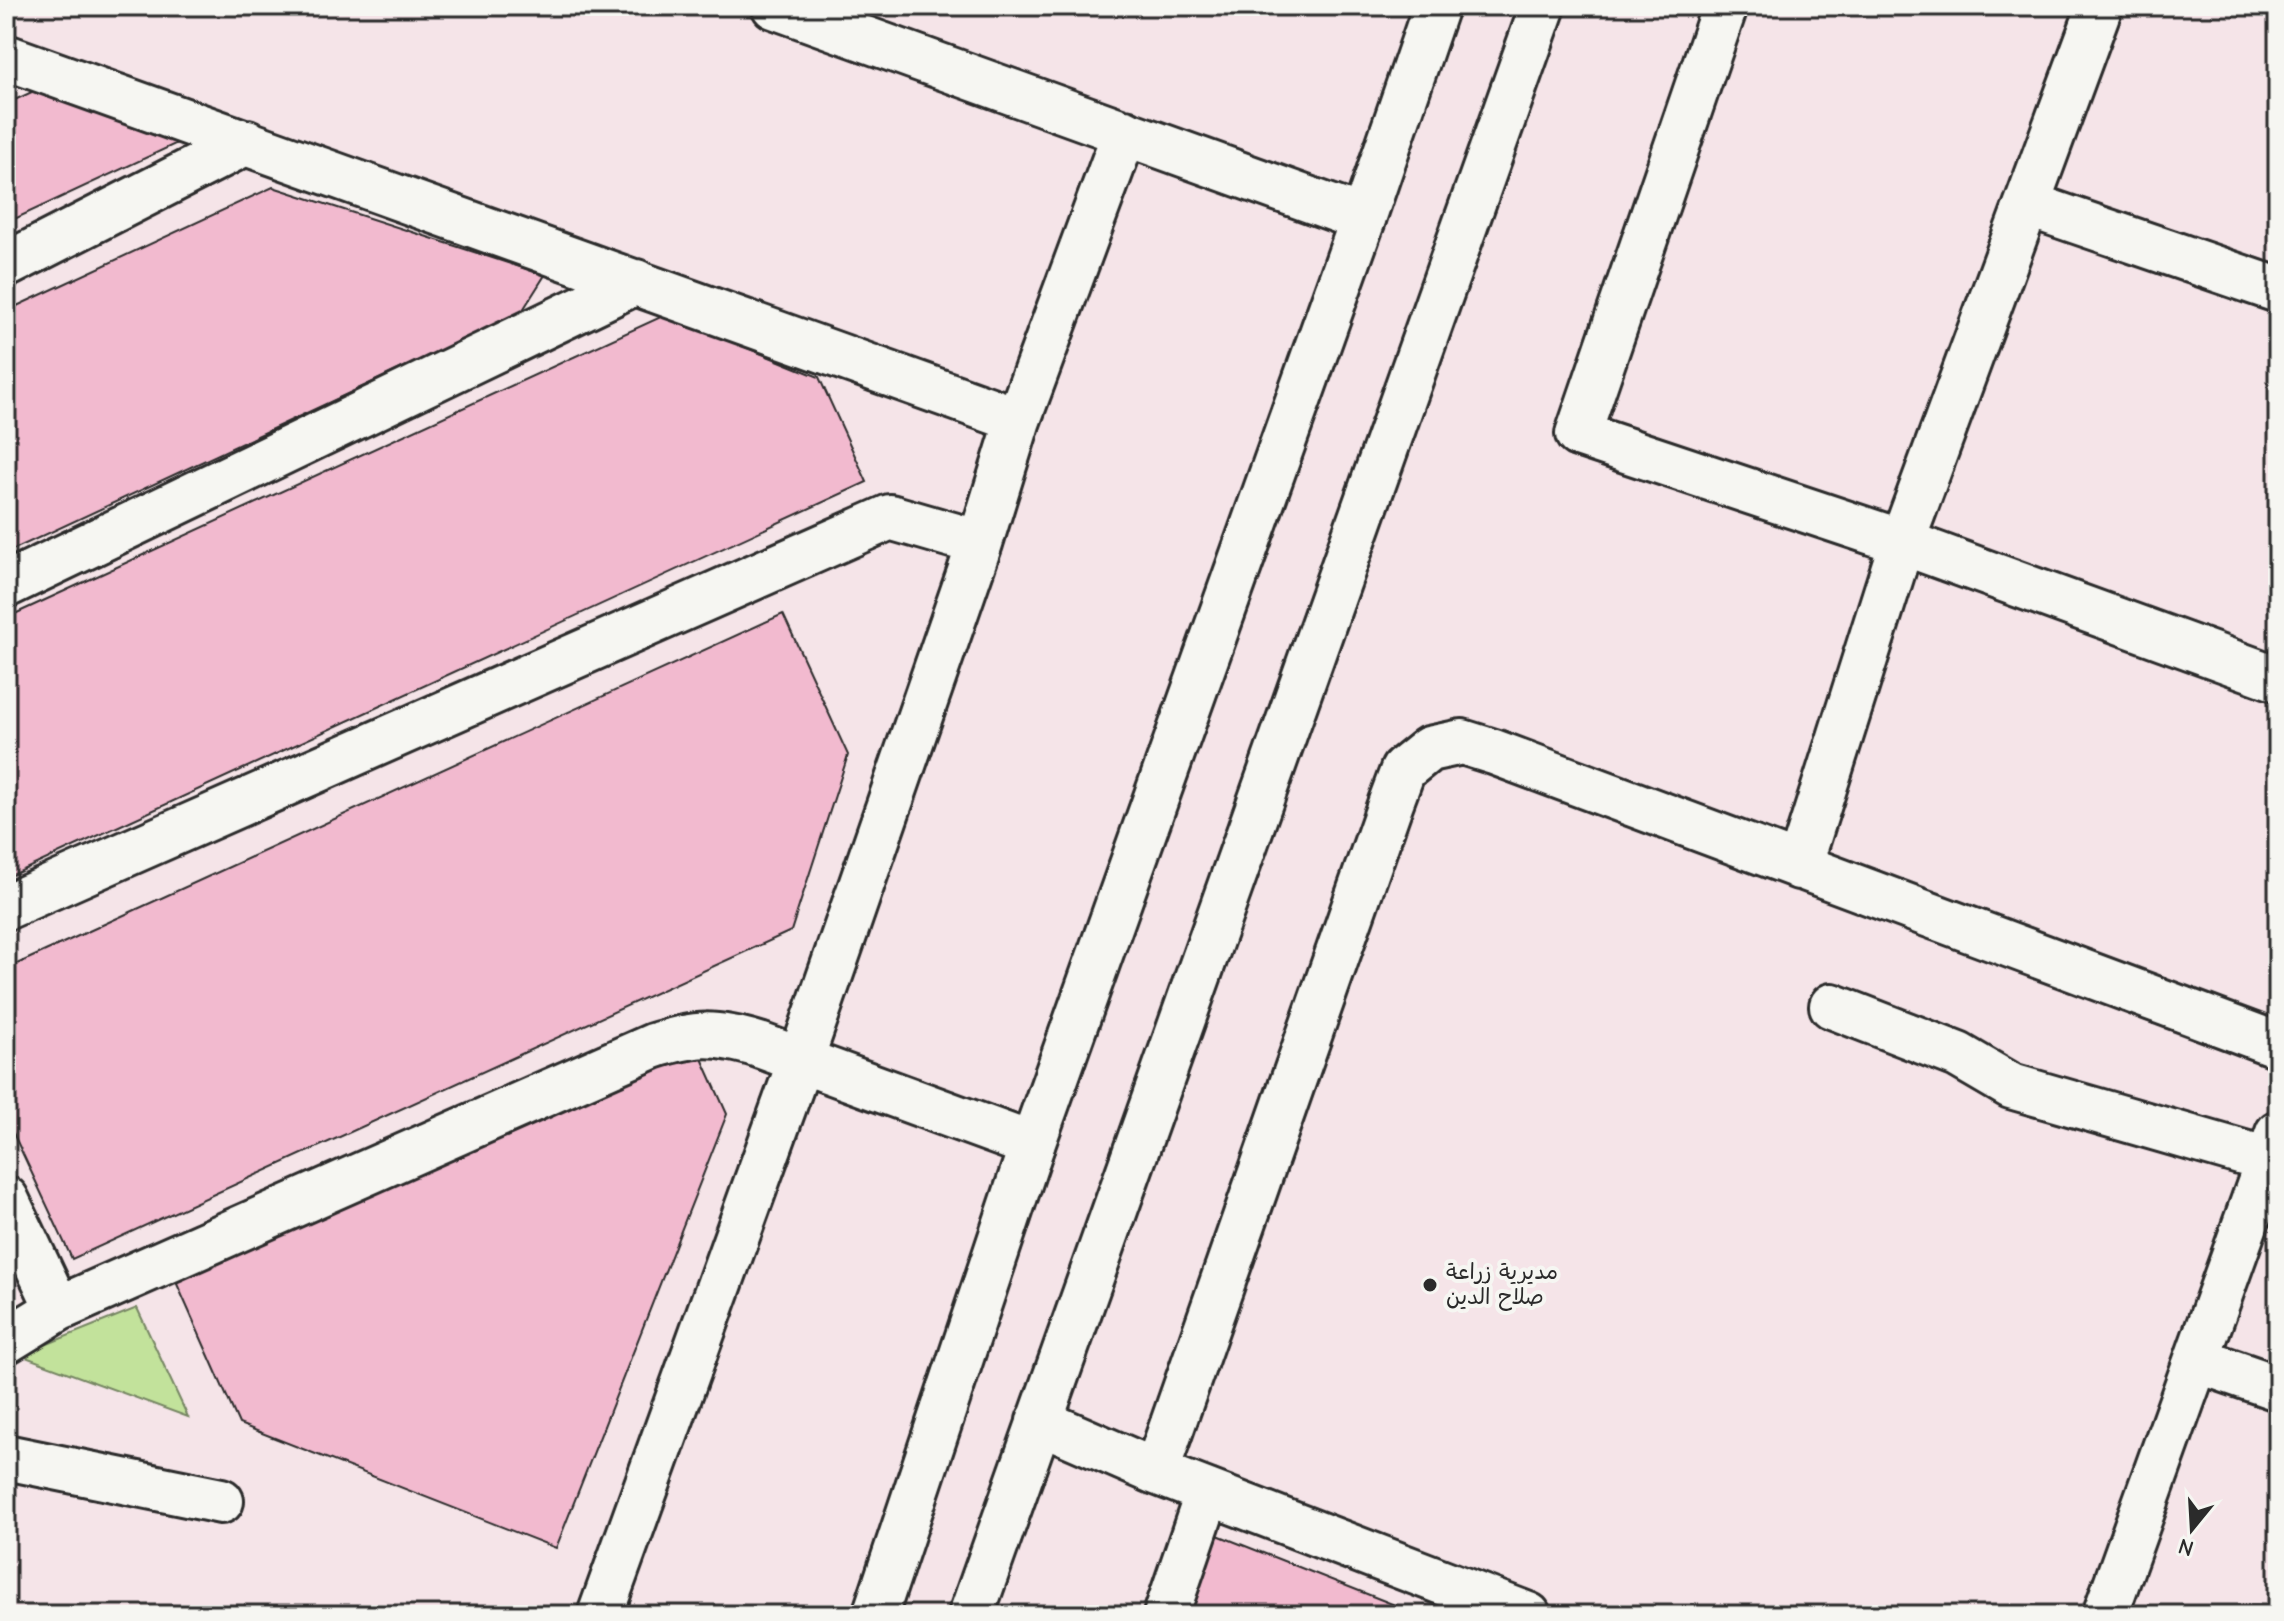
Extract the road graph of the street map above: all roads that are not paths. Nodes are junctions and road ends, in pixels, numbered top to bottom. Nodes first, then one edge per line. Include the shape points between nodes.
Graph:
1 (774, 6) edge
2 (1436, 6) edge
3 (1543, 6) edge
4 (1725, 6) edge
5 (2100, 6) edge
6 (6, 57) edge
7 (1125, 132) junction
8 (247, 142) junction
9 (2027, 204) junction
10 (1363, 219) junction
11 (6, 265) edge
12 (636, 282) junction
13 (2278, 290) edge
14 (1018, 420) junction
15 (1902, 542) junction
16 (980, 543) junction
17 (6, 585) edge
18 (2278, 679) edge
19 (1799, 867) junction
20 (6, 907) edge
21 (1832, 1006) dead end
22 (2278, 1045) edge
23 (801, 1059) junction
24 (1032, 1145) junction
25 (2273, 1147) edge
26 (6, 1199) edge
27 (58, 1309) junction
28 (6, 1341) edge
29 (2197, 1360) junction
30 (2278, 1388) edge
31 (1039, 1421) junction
32 (6, 1457) edge
33 (1156, 1472) junction
34 (1208, 1492) junction
35 (221, 1501) dead end
36 (600, 1615) edge
37 (875, 1615) edge
38 (971, 1615) edge
39 (1166, 1615) edge
40 (1528, 1615) edge
41 (2105, 1615) edge

1 - 7 street
2 - 10 street
3 - 31 street
4 - 15 street via 1578,434
5 - 9 street
6 - 8 street
7 - 10 street
7 - 14 street
8 - 11 street
8 - 12 street
9 - 13 street
9 - 15 street
10 - 24 street
12 - 14 street
12 - 17 street
14 - 16 street
15 - 18 street
15 - 19 street
16 - 20 street via 890,517
16 - 23 street
19 - 22 street
19 - 33 street via 1462,742 1429,749 1403,770
21 - 25 street via 1958,1055 2011,1086
23 - 24 street
23 - 27 street via 725,1035 688,1035 653,1046
23 - 36 street
24 - 37 street
25 - 29 street
26 - 27 street
27 - 28 street
29 - 30 street
29 - 41 street
31 - 33 street
31 - 38 street
32 - 35 street
33 - 34 street
34 - 39 street
34 - 40 street

